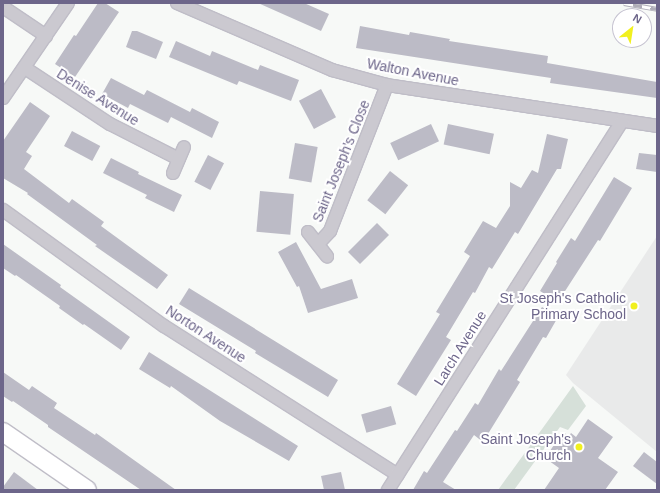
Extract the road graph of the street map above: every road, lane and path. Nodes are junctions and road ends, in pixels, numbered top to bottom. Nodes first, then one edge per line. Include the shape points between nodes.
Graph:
1 (68, 3) edge
2 (177, 3) edge
3 (3, 7) edge
4 (46, 36) junction
5 (25, 68) junction
6 (387, 85) junction
7 (3, 98) edge
8 (622, 121) junction
9 (657, 126) edge
10 (184, 147) dead end
11 (179, 159) junction
12 (173, 173) dead end
13 (3, 210) edge
14 (308, 232) dead end
15 (318, 244) junction
16 (327, 256) dead end
17 (3, 432) edge
18 (398, 475) junction
19 (87, 490) edge
20 (388, 490) edge

1 - 4 street
2 - 6 street, Walton Avenue via 332,70
3 - 4 street
4 - 5 street
5 - 7 street
5 - 11 street, Denise Avenue via 110,124
6 - 8 street, Walton Avenue
6 - 15 street, Saint Joseph's Close via 330,230
8 - 9 street, Walton Avenue
8 - 18 street, Larch Avenue
10 - 11 street
11 - 12 street
13 - 18 street, Norton Avenue via 164,326
14 - 15 street, Saint Joseph's Close
15 - 16 street, Saint Joseph's Close
17 - 19 street
18 - 20 street, Larch Avenue

